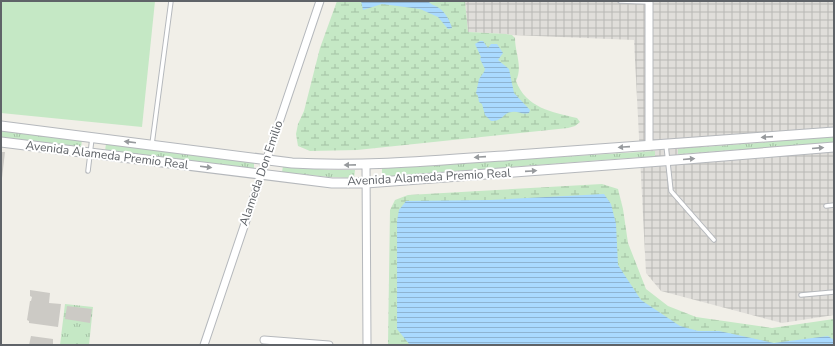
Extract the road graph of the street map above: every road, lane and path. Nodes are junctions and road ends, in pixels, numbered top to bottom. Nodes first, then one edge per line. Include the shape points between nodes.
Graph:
1 (170, 1) edge
2 (320, 1) edge
3 (620, 1) edge
4 (649, 1) edge
5 (1, 126) edge
6 (834, 132) edge
7 (92, 137) junction
8 (1, 142) edge
9 (666, 144) junction
10 (152, 145) junction
11 (649, 146) junction
12 (834, 146) edge
13 (90, 153) junction
14 (266, 159) junction
15 (667, 161) junction
16 (366, 164) junction
17 (88, 171) dead end
18 (261, 173) junction
19 (366, 183) junction
20 (834, 205) edge
21 (826, 206) dead end
22 (714, 240) dead end
23 (834, 292) edge
24 (801, 295) dead end
25 (264, 340) dead end
26 (204, 345) edge
27 (329, 345) edge
28 (367, 345) edge

1 - 10 lane
2 - 14 street, Alameda Don Emilio
3 - 4 lane
4 - 11 street
5 - 7 street, Avenida Alameda Premio Real
6 -> 9 street, Avenida Alameda Premio Real
10 -> 7 street, Avenida Alameda Premio Real
7 - 13 lane
8 - 13 street, Avenida Alameda Premio Real
9 - 11 street, Avenida Alameda Premio Real
9 - 15 lane
10 - 14 street, Avenida Alameda Premio Real
11 -> 16 street, Avenida Alameda Premio Real
15 -> 12 street, Avenida Alameda Premio Real
13 - 17 lane
13 -> 18 street, Avenida Alameda Premio Real
16 -> 14 street, Avenida Alameda Premio Real via 323,165
14 - 18 street, Alameda Don Emilio
19 -> 15 street, Avenida Alameda Premio Real
15 - 22 lane via 671,191
16 - 19 street
18 - 19 street, Avenida Alameda Premio Real via 332,183
18 - 26 street, Alameda Don Emilio
19 - 28 street
20 - 21 lane
23 - 24 lane
25 - 27 street

